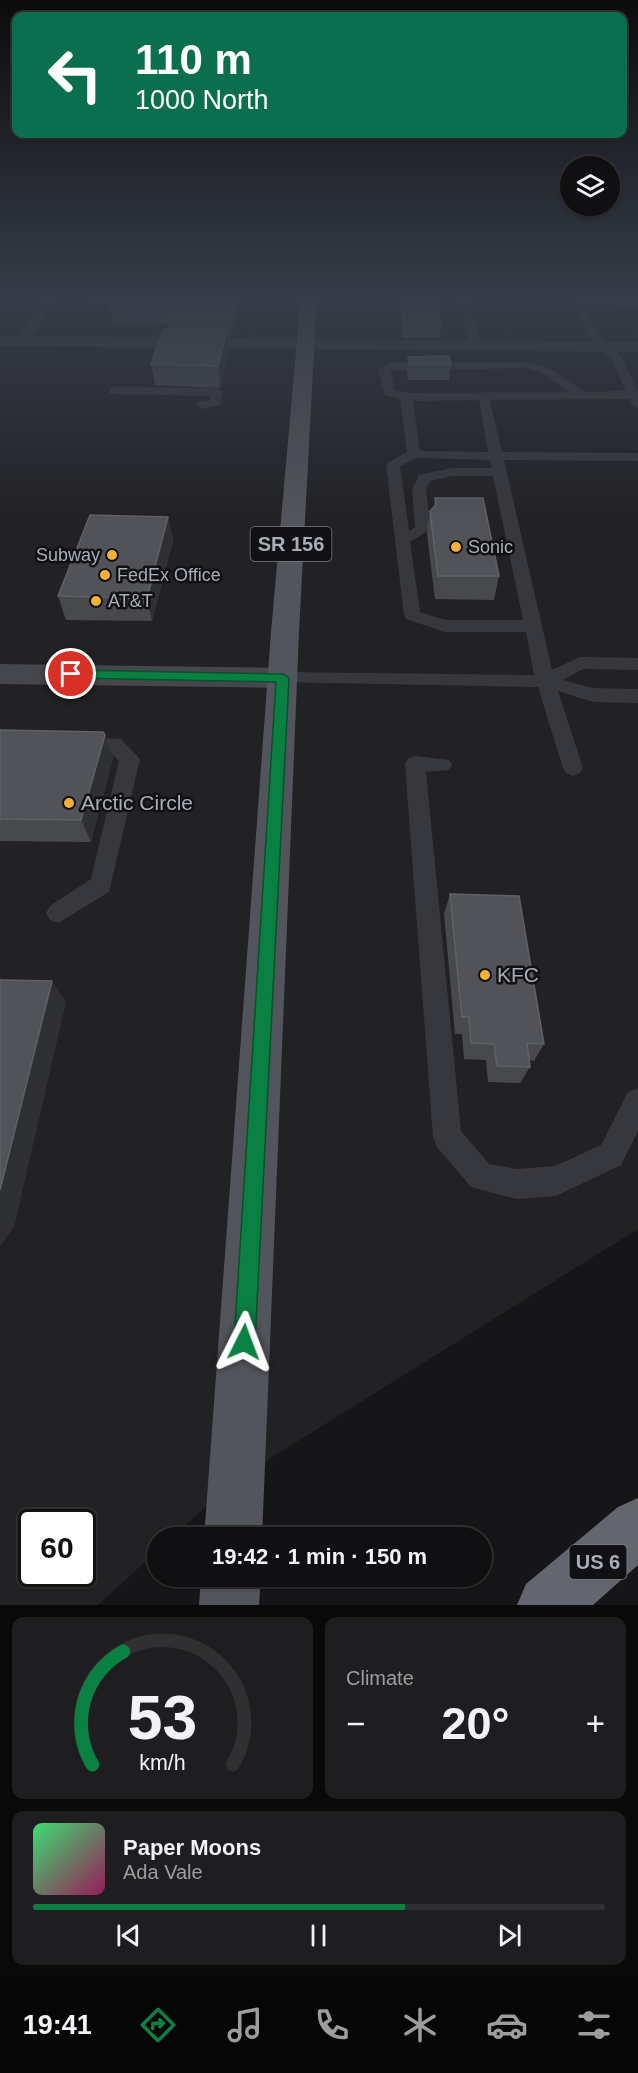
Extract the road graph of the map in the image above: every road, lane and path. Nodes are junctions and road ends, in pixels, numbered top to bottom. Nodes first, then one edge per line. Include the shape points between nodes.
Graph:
1 (303, 370) edge
2 (384, 370) edge
3 (543, 370) edge
4 (621, 370) edge
5 (114, 391) dead end
6 (582, 395) junction
7 (486, 396) junction
8 (406, 397) junction
9 (635, 400) edge
10 (202, 405) dead end
11 (414, 454) junction
12 (496, 457) junction
13 (638, 457) edge
14 (499, 472) junction
15 (401, 541) junction
16 (533, 626) junction
17 (638, 664) edge
18 (0, 674) edge
19 (283, 678) junction
20 (545, 681) junction
21 (638, 696) edge
22 (58, 743) edge
23 (442, 765) dead end
24 (573, 768) dead end
25 (58, 913) dead end
26 (638, 1102) edge
27 (234, 1527) edge
28 (638, 1527) edge
29 (230, 1587) edge
30 (552, 1601) edge
31 (229, 1605) edge

1 - 19 main road, SR 156
2 - 8 lane via 389,392
3 - 6 lane
4 - 9 lane
5 - 10 lane via 218,392 216,402
6 - 7 lane
6 - 9 lane
7 - 8 lane
7 - 12 lane via 483,402
8 - 11 lane
11 - 12 lane
11 - 15 lane via 393,464
12 - 13 lane
12 - 14 lane
14 - 15 lane via 455,472 424,478 419,489 423,529
14 - 16 lane
15 - 16 lane via 412,615 445,626
16 - 20 lane
17 - 20 lane via 580,663
18 - 19 main road
19 - 20 lane
19 - 27 main road, SR 156
20 - 21 lane via 593,695
20 - 24 lane
22 - 25 lane via 114,744 130,759 101,885
23 - 26 lane via 415,764 447,1137 481,1177 517,1184 556,1181 611,1155
28 - 30 highway, US 6
29 - 31 main road

